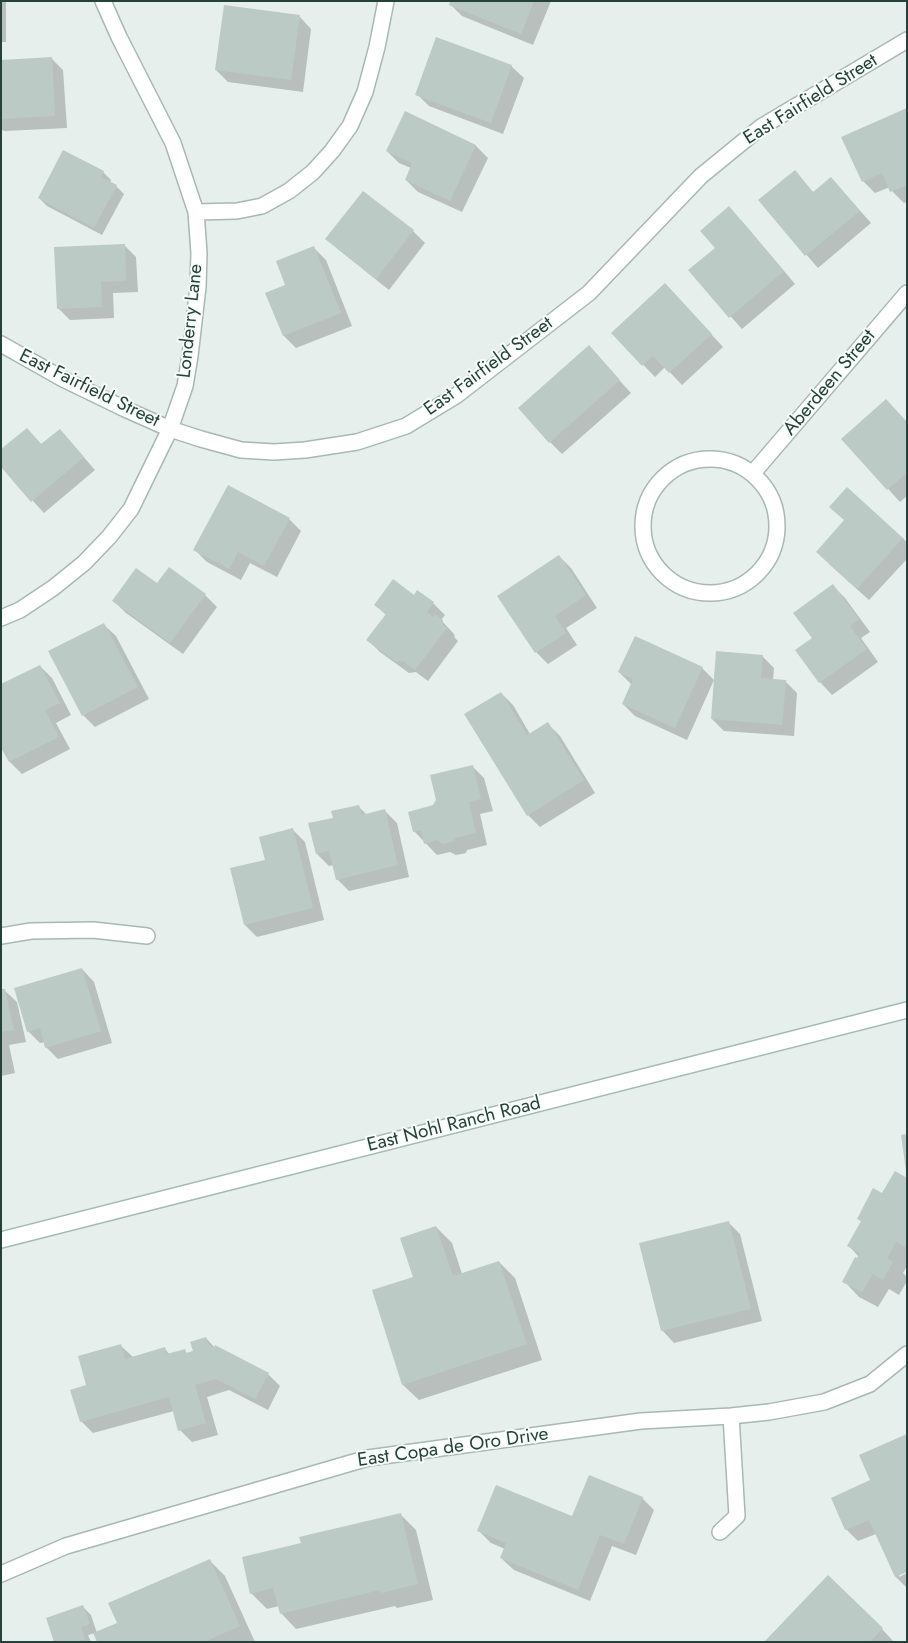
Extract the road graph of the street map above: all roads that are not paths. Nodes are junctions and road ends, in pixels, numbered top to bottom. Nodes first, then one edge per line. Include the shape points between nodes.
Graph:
1 (103, 1) edge
2 (386, 1) edge
3 (907, 40) edge
4 (196, 212) junction
5 (907, 294) edge
6 (1, 344) edge
7 (170, 429) junction
8 (753, 473) junction
9 (1, 618) edge
10 (1, 936) edge
11 (147, 936) dead end
12 (907, 1010) edge
13 (1, 1240) edge
14 (907, 1354) edge
15 (731, 1416) junction
16 (720, 1532) dead end
17 (1, 1574) edge

1 - 4 street, Londerry Lane via 174,142
2 - 4 street via 378,46 364,92 350,126 332,151 313,172 262,206 237,211
3 - 7 street, East Fairfield Street via 761,128 702,176 589,293 457,395 406,426 357,442 274,452 241,450
4 - 7 street, Londerry Lane via 199,253 195,318 184,386
5 - 8 street, Aberdeen Street
6 - 7 street, East Fairfield Street via 63,379
7 - 9 street, Londerry Lane via 131,509 109,537 53,588 20,610
8 - 8 street via 726,460 696,459 668,472 649,496 642,525 649,555 668,579 695,592 726,592 753,580 772,556 779,526 772,497
10 - 11 street via 31,931 93,930
12 - 13 street, East Nohl Ranch Road
14 - 15 street, East Copa de Oro Drive via 870,1384 824,1402
15 - 16 street via 737,1516
15 - 17 street, East Copa de Oro Drive via 641,1421 368,1458 66,1546

